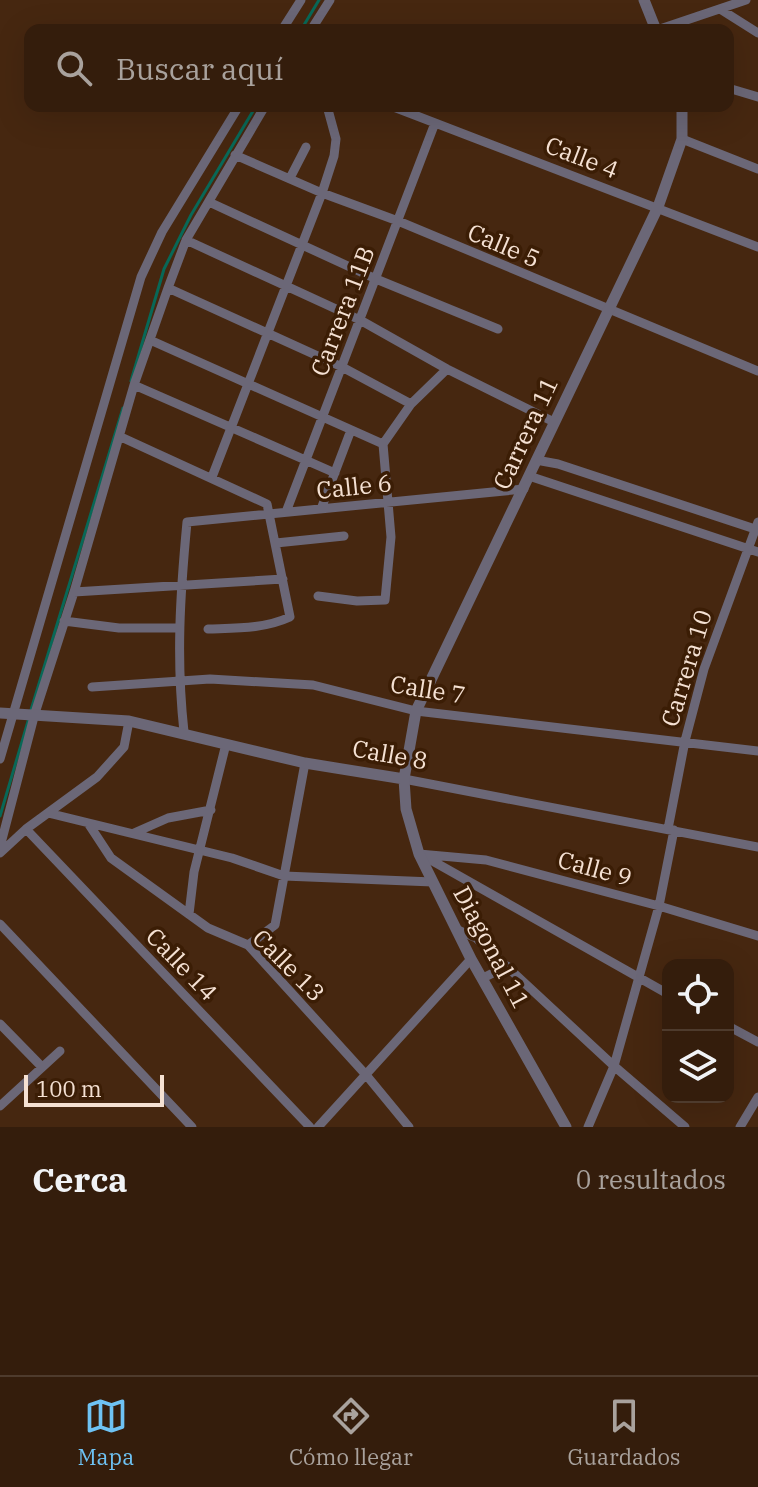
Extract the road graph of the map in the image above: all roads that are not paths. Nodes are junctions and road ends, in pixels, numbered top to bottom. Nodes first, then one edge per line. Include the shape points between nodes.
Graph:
1 (301, 0) edge
2 (330, 0) edge
3 (644, 0) edge
4 (746, 0) edge
5 (734, 2) edge
6 (720, 9) junction
7 (286, 24) edge
8 (315, 24) edge
9 (654, 24) edge
10 (674, 24) edge
11 (758, 33) edge
12 (734, 90) edge
13 (758, 97) edge
14 (235, 112) edge
15 (261, 112) edge
16 (329, 112) edge
17 (407, 112) edge
18 (682, 112) edge
19 (435, 123) junction
20 (682, 139) junction
21 (306, 147) dead end
22 (235, 155) junction
23 (758, 169) edge
24 (290, 178) junction
25 (322, 193) junction
26 (209, 202) junction
27 (658, 207) junction
28 (398, 221) junction
29 (186, 240) junction
30 (301, 246) junction
31 (758, 247) edge
32 (376, 279) junction
33 (286, 286) junction
34 (168, 288) junction
35 (608, 310) junction
36 (360, 320) junction
37 (498, 329) dead end
38 (267, 334) junction
39 (150, 340) junction
40 (342, 367) junction
41 (447, 369) junction
42 (758, 371) edge
43 (248, 384) junction
44 (134, 385) junction
45 (411, 404) junction
46 (323, 417) junction
47 (554, 422) junction
48 (230, 429) junction
49 (351, 430) junction
50 (121, 437) junction
51 (383, 444) junction
52 (536, 460) junction
53 (306, 461) junction
54 (335, 473) junction
55 (529, 476) junction
56 (212, 477) junction
57 (524, 489) junction
58 (388, 502) junction
59 (321, 509) junction
60 (286, 512) junction
61 (271, 514) junction
62 (757, 527) edge
63 (344, 536) dead end
64 (276, 543) junction
65 (753, 550) edge
66 (283, 579) junction
67 (181, 585) junction
68 (74, 592) junction
69 (318, 596) dead end
70 (64, 621) junction
71 (178, 628) junction
72 (208, 629) dead end
73 (178, 681) junction
74 (92, 687) dead end
75 (416, 711) junction
76 (0, 713) edge
77 (24, 713) junction
78 (129, 721) junction
79 (184, 732) junction
80 (685, 741) junction
81 (226, 744) junction
82 (758, 751) edge
83 (0, 759) edge
84 (305, 763) junction
85 (404, 779) junction
86 (211, 810) junction
87 (48, 813) junction
88 (88, 823) junction
89 (26, 829) junction
90 (671, 830) junction
91 (133, 834) junction
92 (0, 847) edge
93 (758, 847) edge
94 (201, 851) junction
95 (0, 853) edge
96 (419, 854) junction
97 (284, 876) junction
98 (433, 882) junction
99 (659, 906) junction
100 (189, 914) junction
101 (0, 924) edge
102 (456, 929) junction
103 (758, 936) edge
104 (248, 945) junction
105 (471, 959) junction
106 (507, 966) junction
107 (483, 978) junction
108 (639, 978) junction
109 (662, 991) edge
110 (0, 1024) edge
111 (734, 1029) edge
112 (758, 1042) edge
113 (60, 1051) dead end
114 (614, 1066) junction
115 (42, 1067) junction
116 (367, 1076) junction
117 (758, 1097) edge
118 (0, 1106) edge
119 (192, 1127) edge
120 (310, 1127) edge
121 (318, 1127) edge
122 (409, 1127) edge
123 (566, 1127) edge
124 (588, 1127) edge
125 (685, 1127) edge
126 (740, 1127) edge

1 - 7 street
2 - 8 street
3 - 9 street
4 - 5 street
5 - 6 street
6 - 10 street
6 - 11 street
12 - 13 street
14 - 77 street via 162,232 141,277
15 - 22 street
16 - 25 street via 336,139
17 - 19 street, Calle 4
18 - 20 street, Carrera 11
19 - 27 street, Calle 4
19 - 28 street, Carrera 11B
20 - 23 street
20 - 27 street, Carrera 11
21 - 24 street
22 - 24 street, Calle 5
22 - 26 street
24 - 25 street, Calle 5
25 - 28 street, Calle 5
25 - 30 street
26 - 29 street
26 - 30 street
27 - 31 street, Calle 4
27 - 35 street, Carrera 11
28 - 32 street, Carrera 11B
28 - 35 street, Calle 5
29 - 33 street
29 - 34 street
30 - 32 street
30 - 33 street
32 - 36 street, Carrera 11B
32 - 37 street
33 - 36 street
33 - 38 street
34 - 38 street
34 - 39 street
35 - 42 street, Calle 5
35 - 47 street, Carrera 11
36 - 40 street, Carrera 11B
36 - 41 street
38 - 40 street
38 - 43 street
39 - 43 street
39 - 44 street
40 - 45 street
40 - 46 street, Carrera 11B
41 - 45 street
41 - 47 street
43 - 46 street
43 - 48 street
44 - 48 street
44 - 50 street
45 - 51 street
46 - 49 street
46 - 53 street, Carrera 11B
47 - 52 street, Carrera 11
48 - 53 street
48 - 56 street
49 - 51 street
49 - 54 street
50 - 56 street
50 - 68 street
51 - 58 street
52 - 55 street, Carrera 11
52 - 62 street
53 - 54 street
53 - 60 street, Carrera 11B
54 - 59 street
55 - 57 street, Carrera 11
55 - 65 street
56 - 61 street via 267,504
57 - 58 street, Calle 6
57 - 75 street, Carrera 11
58 - 59 street, Calle 6
58 - 69 street via 391,537 385,600
59 - 60 street, Calle 6
60 - 61 street, Calle 6
61 - 64 street
61 - 67 street, Calle 6 via 187,522
62 - 65 street, Carrera 10
63 - 64 street
64 - 66 street
65 - 80 street, Carrera 10 via 704,669
66 - 67 street
66 - 72 street via 290,617 261,627
67 - 68 street
67 - 71 street
68 - 70 street
70 - 71 street
70 - 77 street
71 - 73 street
73 - 74 street, Calle 7
73 - 75 street, Calle 7 via 313,685
73 - 79 street
75 - 80 street, Calle 7
75 - 85 street, Carrera 11
76 - 77 street, Calle 8
77 - 78 street, Calle 8
77 - 83 street
77 - 92 street
78 - 79 street, Calle 8
78 - 87 street via 124,747 97,777
79 - 81 street, Calle 8
80 - 82 street, Calle 7
80 - 90 street, Carrera 10
81 - 84 street, Calle 8
81 - 86 street
84 - 85 street, Calle 8
84 - 97 street
85 - 90 street, Calle 8
85 - 96 street, Diagonal 11
86 - 91 street via 168,818
86 - 94 street
87 - 88 street
87 - 89 street
88 - 91 street
88 - 100 street, Calle 13 via 111,858
89 - 95 street
89 - 120 street, Calle 14
90 - 93 street, Calle 8
90 - 99 street, Carrera 10
91 - 94 street
94 - 97 street
94 - 100 street
96 - 98 street, Diagonal 11
96 - 99 street, Calle 9 via 486,860
96 - 108 street
97 - 98 street
97 - 104 street via 275,925
98 - 102 street, Diagonal 11
99 - 103 street, Calle 9
99 - 108 street, Carrera 10
100 - 104 street, Calle 13
101 - 119 street
102 - 105 street, Diagonal 11
102 - 106 street via 476,938
104 - 116 street, Calle 13
105 - 107 street, Diagonal 11
105 - 116 street
106 - 107 street
106 - 114 street
107 - 123 street, Diagonal 11
108 - 109 street
108 - 114 street, Carrera 10
110 - 115 street
111 - 112 street
113 - 115 street
114 - 124 street, Carrera 10
114 - 125 street
115 - 118 street
116 - 121 street
116 - 122 street, Calle 13
117 - 126 street

